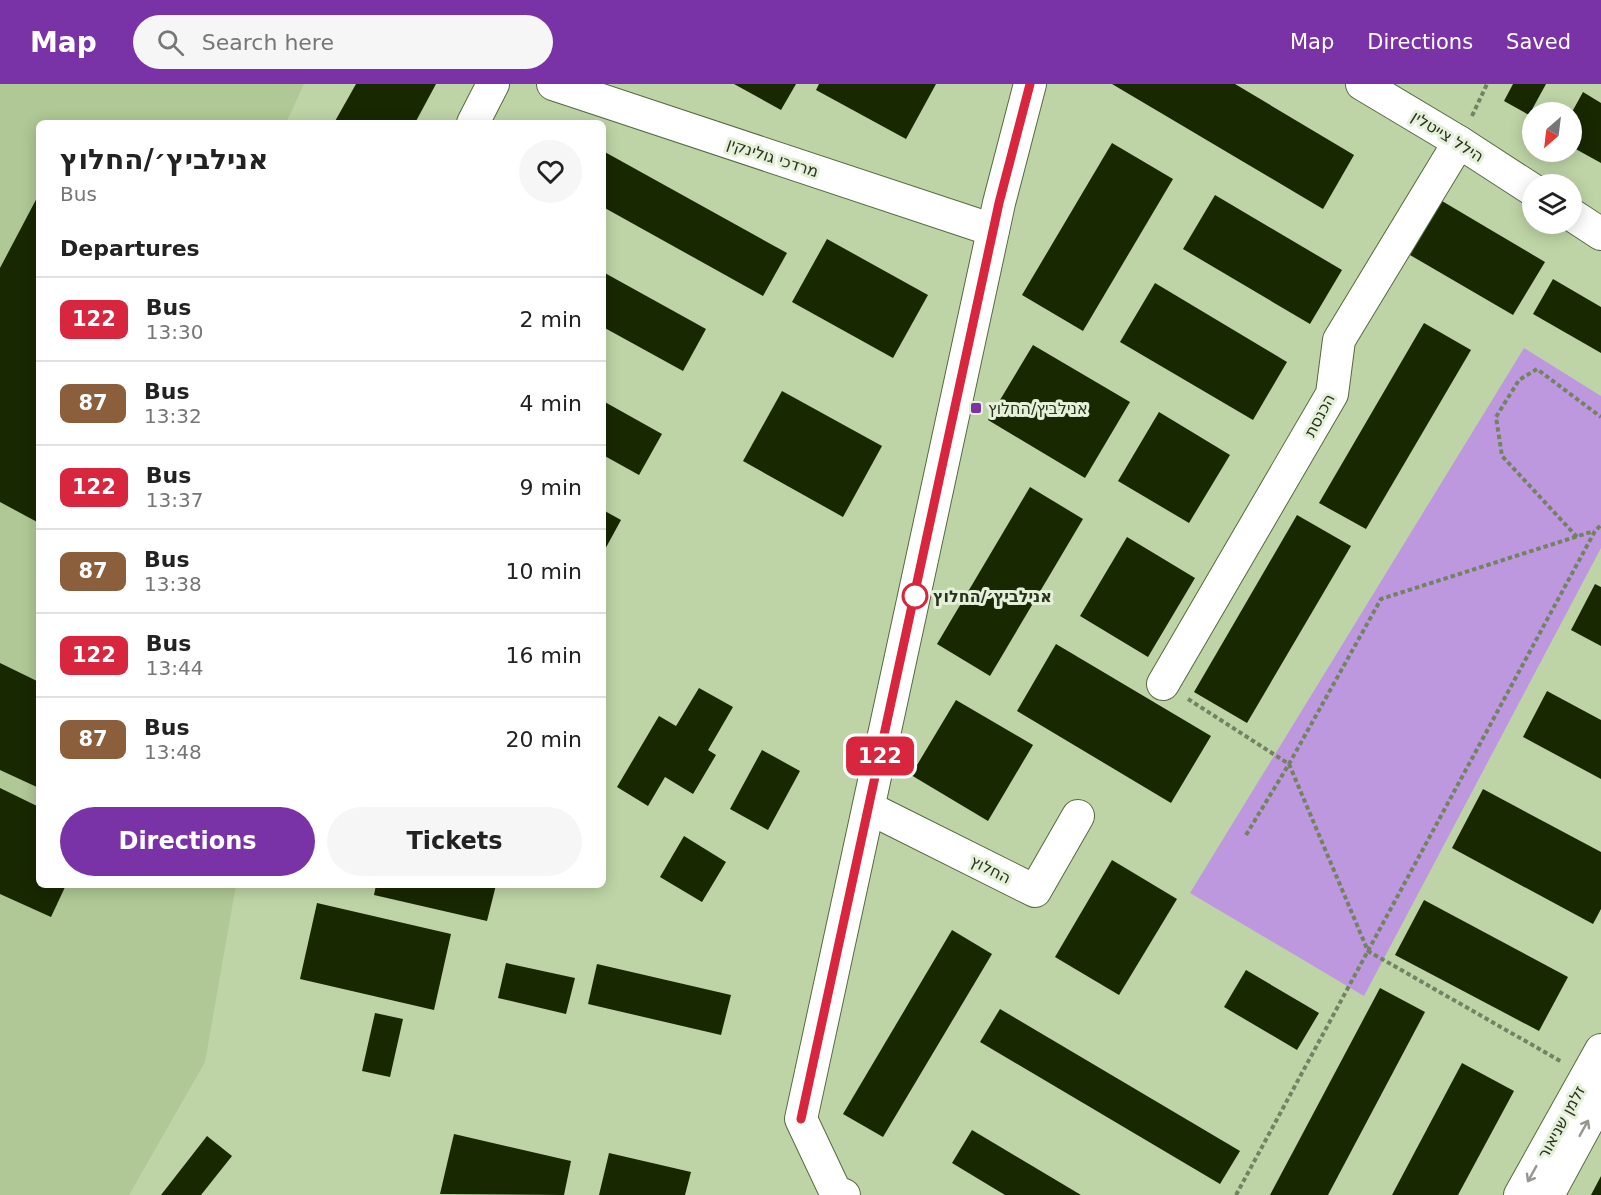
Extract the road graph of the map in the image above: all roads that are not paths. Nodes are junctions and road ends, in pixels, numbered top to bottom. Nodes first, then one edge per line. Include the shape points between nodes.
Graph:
1 (493, 84) edge
2 (553, 84) edge
3 (1030, 84) edge
4 (1362, 84) edge
5 (474, 120) edge
6 (1459, 142) junction
7 (1522, 183) edge
8 (1582, 222) edge
9 (993, 230) junction
10 (1601, 234) edge
11 (1163, 684) road end
12 (869, 808) junction
13 (1078, 816) dead end
14 (1598, 1066) edge
15 (844, 1195) edge
16 (1521, 1195) edge
17 (1548, 1195) edge

1 - 5 street
2 - 9 street, מרדכי גולינקין
3 - 9 street
4 - 6 street, הילל צייטלין
6 - 7 street, הילל צייטלין
6 - 11 street, הכנסת via 1338,340 1332,394
8 - 10 street
9 - 12 street
12 - 13 street, החלוץ via 1035,891
12 - 15 street via 801,1119 835,1191
14 -> 16 street, זלמן שניאור
17 -> 14 street, זלמן שניאור

